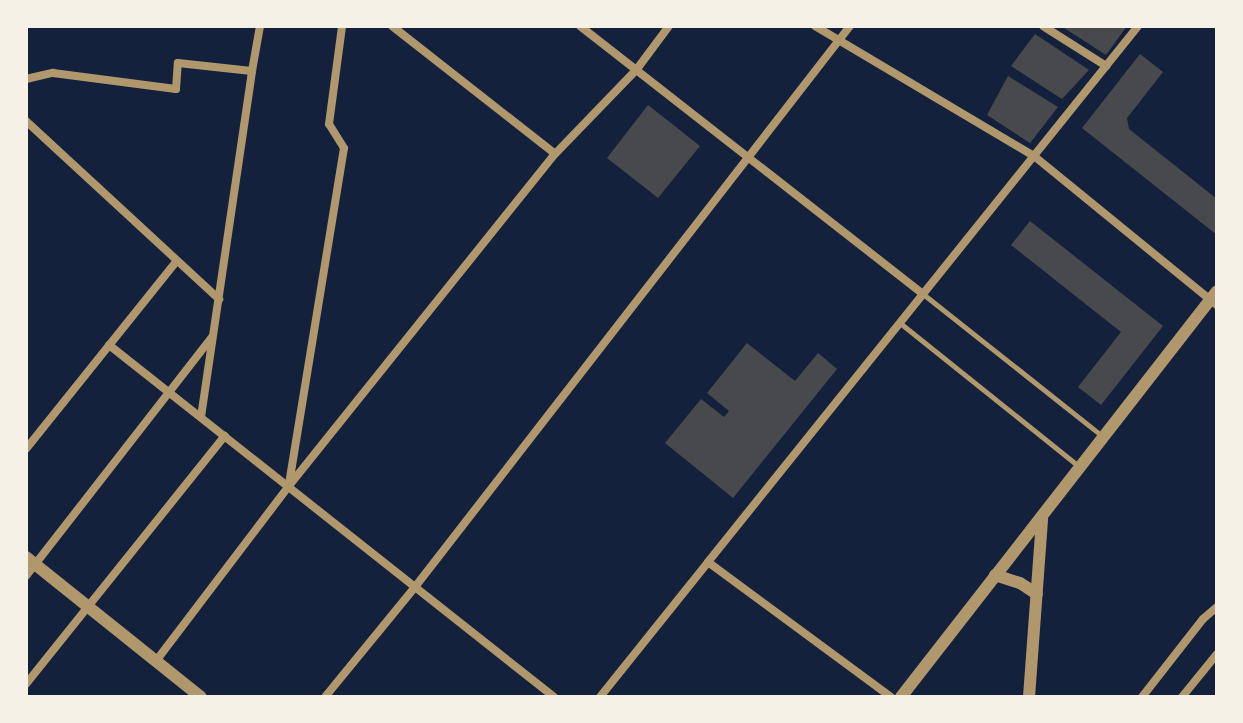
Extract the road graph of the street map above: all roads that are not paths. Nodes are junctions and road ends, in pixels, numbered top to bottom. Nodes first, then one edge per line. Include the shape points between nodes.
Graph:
1 (260, 26) edge
2 (342, 26) edge
3 (392, 26) edge
4 (580, 26) edge
5 (669, 26) edge
6 (815, 26) edge
7 (850, 26) edge
8 (1043, 26) edge
9 (1138, 26) edge
10 (838, 40) junction
11 (1106, 66) junction
12 (637, 69) junction
13 (252, 71) junction
14 (26, 79) edge
15 (26, 121) edge
16 (555, 154) junction
17 (749, 155) junction
18 (1034, 156) junction
19 (176, 262) junction
20 (923, 294) junction
21 (219, 299) junction
22 (1215, 299) edge
23 (900, 323) junction
24 (213, 337) junction
25 (109, 345) junction
26 (168, 391) junction
27 (201, 417) junction
28 (225, 436) junction
29 (1102, 437) junction
30 (26, 449) edge
31 (1081, 468) junction
32 (288, 487) junction
33 (1042, 519) junction
34 (30, 561) edge
35 (708, 562) junction
36 (995, 575) junction
37 (26, 576) edge
38 (415, 587) junction
39 (1037, 594) junction
40 (88, 607) junction
41 (1217, 607) edge
42 (1217, 654) edge
43 (156, 661) junction
44 (26, 684) edge
45 (201, 697) edge
46 (325, 697) edge
47 (554, 697) edge
48 (600, 697) edge
49 (891, 697) edge
50 (901, 697) edge
51 (1029, 697) edge
52 (1142, 697) edge
53 (1182, 697) edge

1 - 13 street
2 - 32 street via 329,124 344,148
3 - 16 street
4 - 12 street
5 - 12 street
6 - 10 street
7 - 10 street
8 - 11 street
9 - 11 street
10 - 17 street
10 - 18 street
11 - 18 street
12 - 16 street
12 - 17 street
13 - 14 street via 178,63 176,89 53,73
13 - 21 street
15 - 19 street
16 - 32 street
17 - 20 street
17 - 38 street
18 - 20 street
18 - 22 street
19 - 21 street
19 - 25 street
20 - 23 street
20 - 29 lane
21 - 24 street
22 - 29 street
23 - 31 lane
23 - 35 street
24 - 26 street
24 - 27 street
25 - 26 street
25 - 30 street
26 - 27 street
26 - 34 street
27 - 28 street
28 - 32 street
28 - 40 street
29 - 31 street
31 - 33 street
32 - 38 street
32 - 43 street
33 - 36 street
33 - 39 street
34 - 37 street
34 - 40 street
35 - 48 street
35 - 49 street
36 - 39 street
36 - 50 street
38 - 46 street
38 - 47 street
39 - 51 street
40 - 43 street
40 - 44 street
41 - 52 street
42 - 53 street
43 - 45 street

